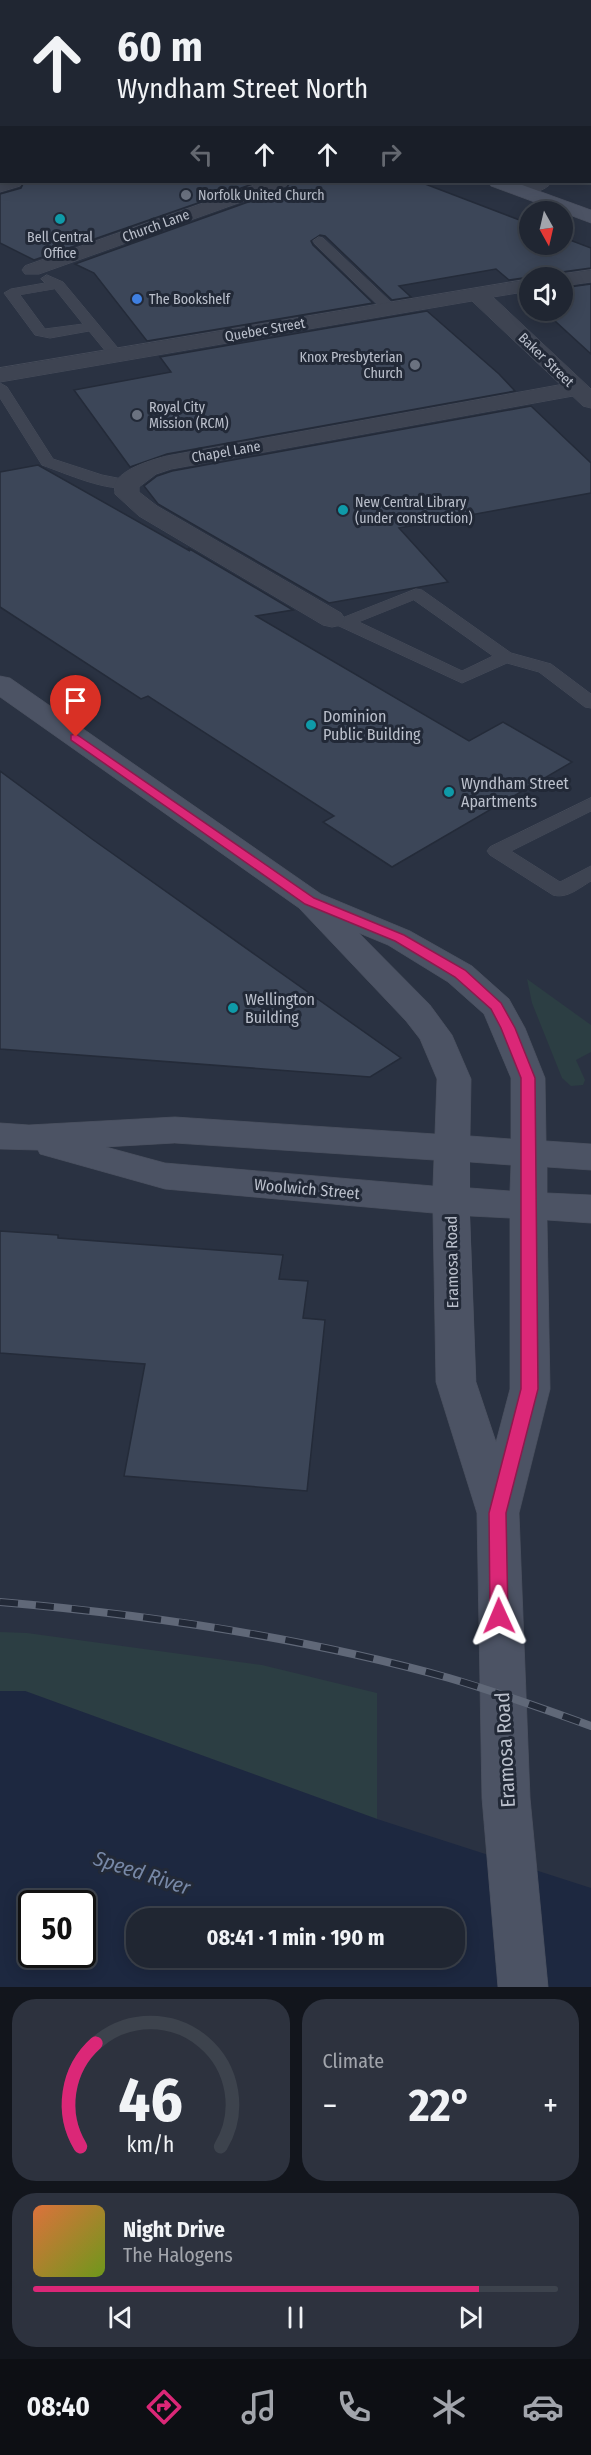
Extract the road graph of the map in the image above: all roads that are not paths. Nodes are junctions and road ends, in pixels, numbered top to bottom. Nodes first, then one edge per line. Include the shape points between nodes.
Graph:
1 (276, 183) edge
2 (501, 183) edge
3 (540, 183) edge
4 (521, 190) junction
5 (591, 217) edge
6 (319, 241) dead end
7 (32, 270) joint
8 (591, 276) edge
9 (573, 278) edge
10 (58, 285) junction
11 (519, 287) edge
12 (476, 293) junction
13 (389, 308) junction
14 (92, 326) junction
15 (117, 356) junction
16 (0, 375) edge
17 (0, 387) edge
18 (584, 395) edge
19 (127, 484) junction
20 (338, 621) junction
21 (505, 657) junction
22 (0, 684) edge
23 (591, 703) edge
24 (590, 806) edge
25 (591, 872) edge
26 (310, 901) junction
27 (14, 1137) edge
28 (453, 1148) junction
29 (529, 1153) junction
30 (591, 1157) edge
31 (451, 1201) junction
32 (529, 1206) junction
33 (591, 1209) edge
34 (498, 1513) junction
35 (523, 1987) edge

1 - 7 street, Church Lane
2 - 4 main road
3 - 4 street
4 - 5 main road
6 - 13 lane
7 - 10 lane
8 - 9 street
10 - 14 lane
10 - 14 lane via 11,293 40,332 50,334
11 - 12 street, Quebec Street
12 - 13 street, Quebec Street
12 - 18 street, Baker Street
13 - 15 street, Quebec Street
14 - 15 lane
15 - 16 street, Quebec Street
17 - 19 lane via 47,462
18 - 19 street, Chapel Lane via 167,463 148,469
19 - 20 street via 127,494 148,511
20 - 21 lane via 462,678
20 - 21 lane via 416,594
21 - 23 lane via 545,668
22 - 26 main road
24 - 25 lane via 497,851 560,891
26 - 28 main road, Eramosa Road via 435,1035 454,1079
26 - 29 main road, Eramosa Road via 425,952 460,974 496,1007 528,1078
27 - 28 main road, Woolwich Street via 175,1130
27 - 31 main road, Woolwich Street via 165,1176
28 - 29 main road, Woolwich Street
28 - 31 main road, Eramosa Road
29 - 30 main road, Woolwich Street
29 - 32 main road, Eramosa Road
31 - 32 main road, Woolwich Street
31 - 34 main road, Eramosa Road via 456,1382
32 - 33 main road, Woolwich Street
32 - 34 main road, Eramosa Road via 530,1389
34 - 35 main road, Eramosa Road via 506,1798

